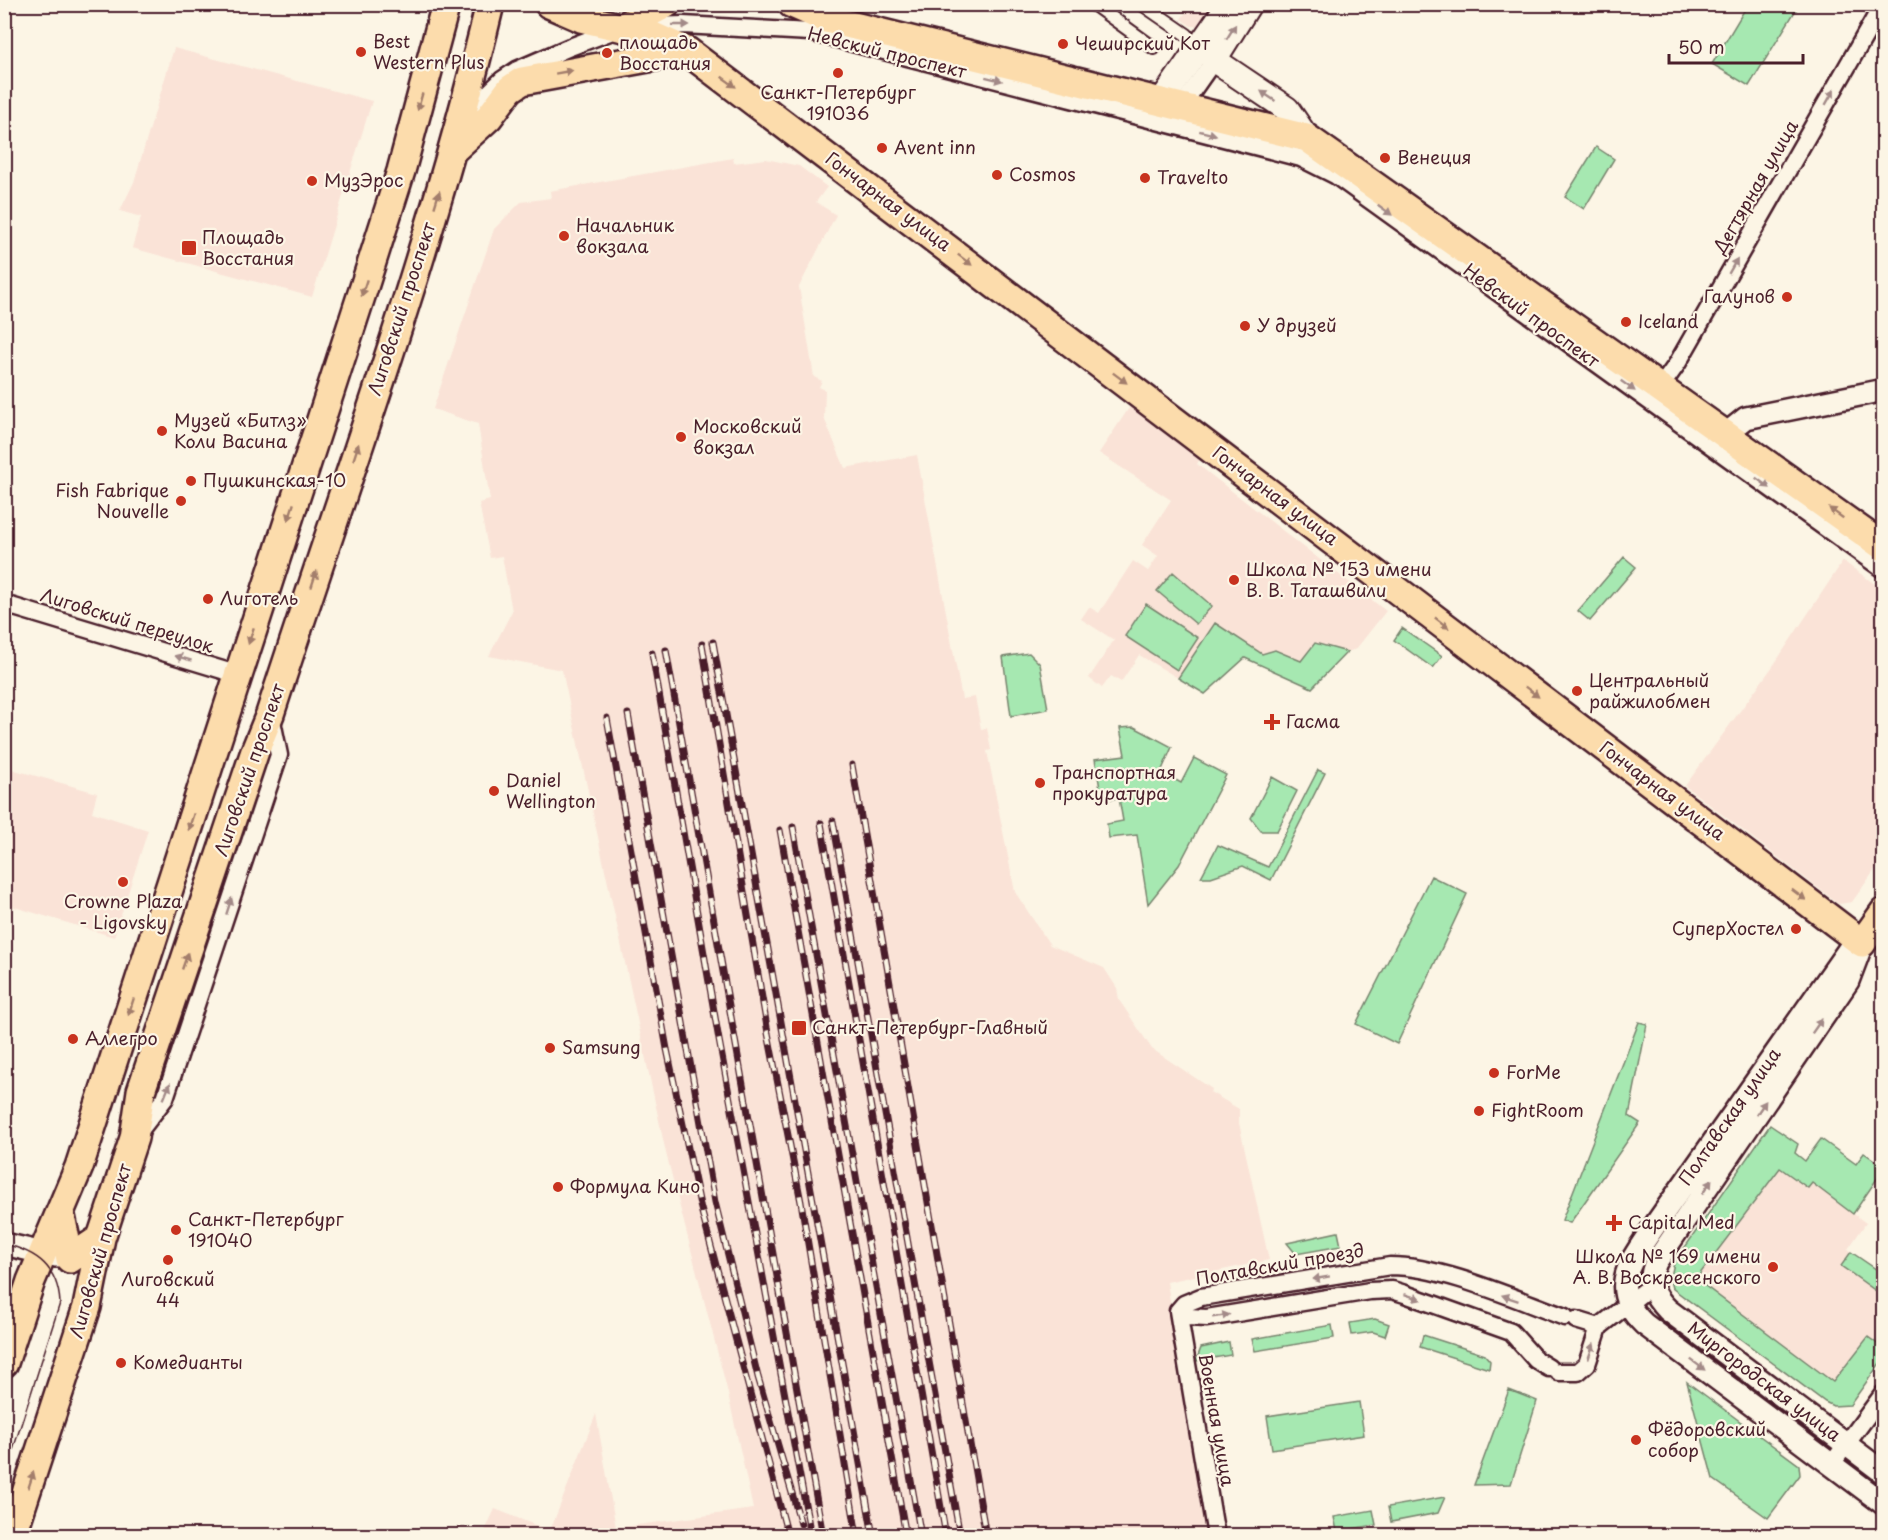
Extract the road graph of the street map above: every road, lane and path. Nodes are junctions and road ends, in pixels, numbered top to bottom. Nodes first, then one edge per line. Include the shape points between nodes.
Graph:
1 (446, 4) edge
2 (490, 4) edge
3 (666, 4) edge
4 (792, 4) edge
5 (1093, 4) edge
6 (1142, 4) edge
7 (1229, 4) edge
8 (1249, 4) edge
9 (1883, 4) edge
10 (555, 6) edge
11 (623, 27) junction
12 (1186, 35) dead end
13 (1154, 48) dead end
14 (687, 51) junction
15 (1214, 60) junction
16 (1165, 109) junction
17 (462, 119) junction
18 (1307, 138) junction
19 (452, 151) junction
20 (1660, 388) junction
21 (1884, 390) edge
22 (330, 395) junction
23 (370, 408) junction
24 (1720, 442) junction
25 (1884, 547) edge
26 (1884, 570) edge
27 (4, 604) edge
28 (238, 675) junction
29 (1884, 912) edge
30 (1859, 941) junction
31 (4, 1244) edge
32 (70, 1259) junction
33 (1652, 1286) junction
34 (1628, 1304) junction
35 (1178, 1311) junction
36 (1599, 1327) junction
37 (4, 1363) edge
38 (1884, 1393) edge
39 (1846, 1444) junction
40 (1831, 1465) junction
41 (1884, 1473) edge
42 (1884, 1504) edge
43 (12, 1536) edge
44 (1216, 1536) edge

1 -> 22 main road, Лиговский проспект via 401,171
2 - 17 main road, Лиговский проспект
3 - 11 main road
4 - 16 main road, Невский проспект via 826,19
5 - 13 street
6 - 12 street
7 - 16 main road
15 -> 8 main road
20 -> 9 street, Дегтярная улица
10 - 11 main road, Невский проспект via 581,18
11 - 14 main road
11 -> 16 street, Невский проспект via 683,25 810,32
11 - 17 street via 517,70 491,89
19 -> 14 main road via 522,81
14 -> 30 main road, Гончарная улица
15 - 16 street
18 -> 15 main road, Невский проспект via 1287,109
16 - 18 main road, Невский проспект
16 -> 24 street, Невский проспект via 1325,168
17 - 19 main road, Лиговский проспект
18 - 20 main road, Невский проспект
23 -> 19 main road, Лиговский проспект
20 - 24 main road, Невский проспект
21 - 24 street via 1746,418
22 - 23 main road
22 -> 28 main road, Лиговский проспект
32 -> 23 main road, Лиговский проспект via 101,1238 134,1138 141,1091
25 -> 24 main road, Невский проспект
24 -> 26 street, Невский проспект
28 -> 27 street, Лиговский переулок
28 -> 32 main road, Лиговский проспект via 61,1215
29 - 30 main road, Полтавская улица
33 -> 30 street, Полтавская улица via 1656,1262 1848,981
30 - 34 street, Полтавская улица via 1629,1264 1624,1283
31 - 32 street
32 - 37 main road, Лиговский проспект via 31,1281
43 -> 32 main road, Лиговский проспект via 87,1307
33 - 34 street
33 - 39 street, Миргородская улица via 1656,1298 1668,1310
34 - 36 street
34 -> 40 street, Миргородская улица via 1639,1319
36 -> 35 street, Полтавский проезд via 1408,1265 1201,1297
35 -> 36 street via 1188,1317 1207,1318 1392,1290 1511,1332 1536,1360 1554,1370 1578,1372 1587,1364
35 - 44 street, Военная улица
38 - 39 street
39 - 40 street
39 - 41 street, Миргородская улица
40 - 42 street, Миргородская улица

